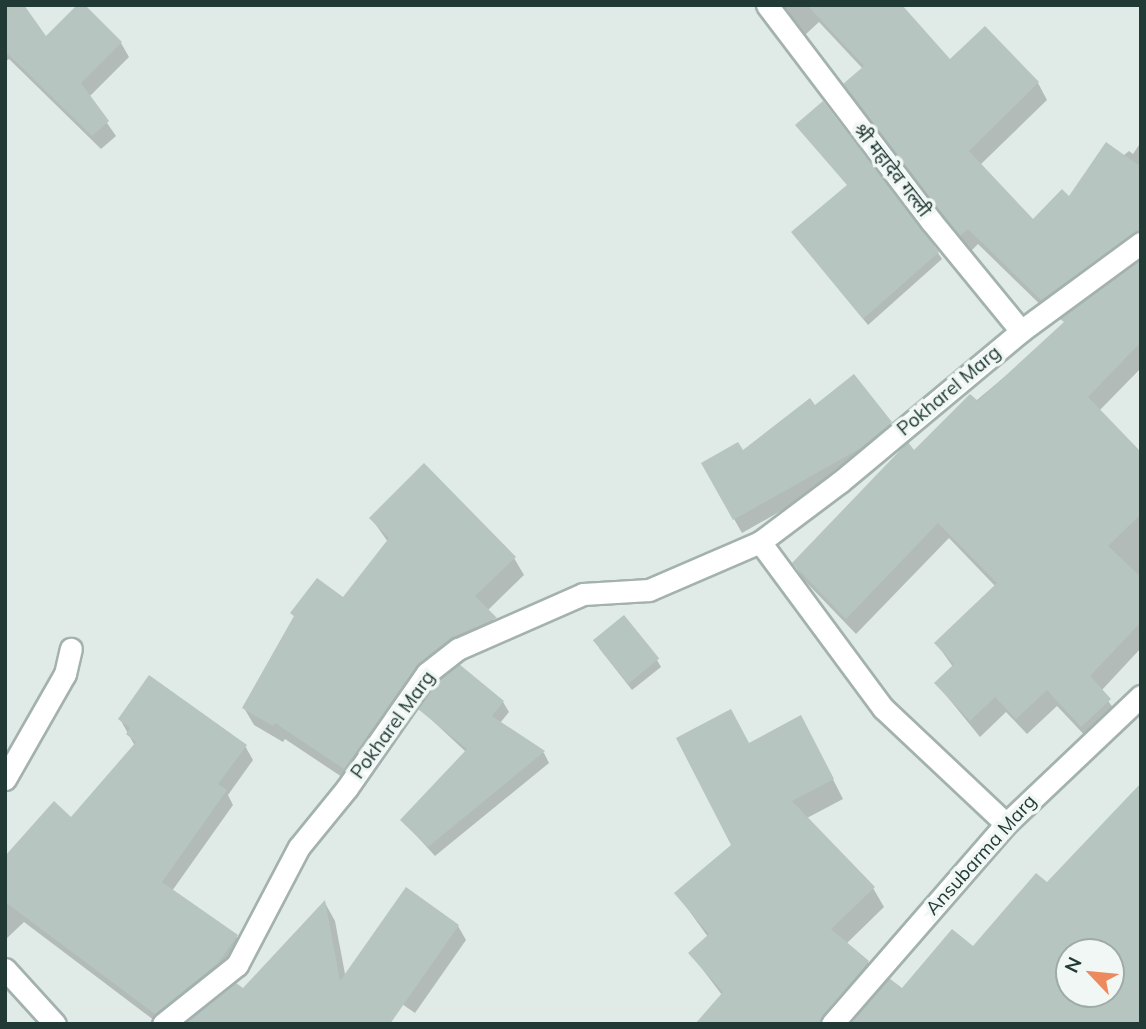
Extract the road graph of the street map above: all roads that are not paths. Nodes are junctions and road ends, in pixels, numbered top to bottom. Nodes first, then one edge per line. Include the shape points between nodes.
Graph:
1 (767, 5) edge
2 (1141, 243) edge
3 (1021, 331) junction
4 (761, 542) junction
5 (71, 649) dead end
6 (1141, 696) edge
7 (5, 779) edge
8 (1006, 824) junction
9 (5, 969) edge
10 (55, 1024) edge
11 (163, 1024) edge
12 (832, 1024) edge

1 - 3 street, श्री महादेव गल्ली via 923,211
2 - 3 street, Pokharel Marg
3 - 4 street, Pokharel Marg
4 - 8 street via 883,708
4 - 11 street, Pokharel Marg via 649,590 583,594 458,649 427,673 347,788 299,847 237,965
5 - 7 street via 59,686
6 - 8 street, Ansubarma Marg
8 - 12 street, Ansubarma Marg
9 - 10 street

